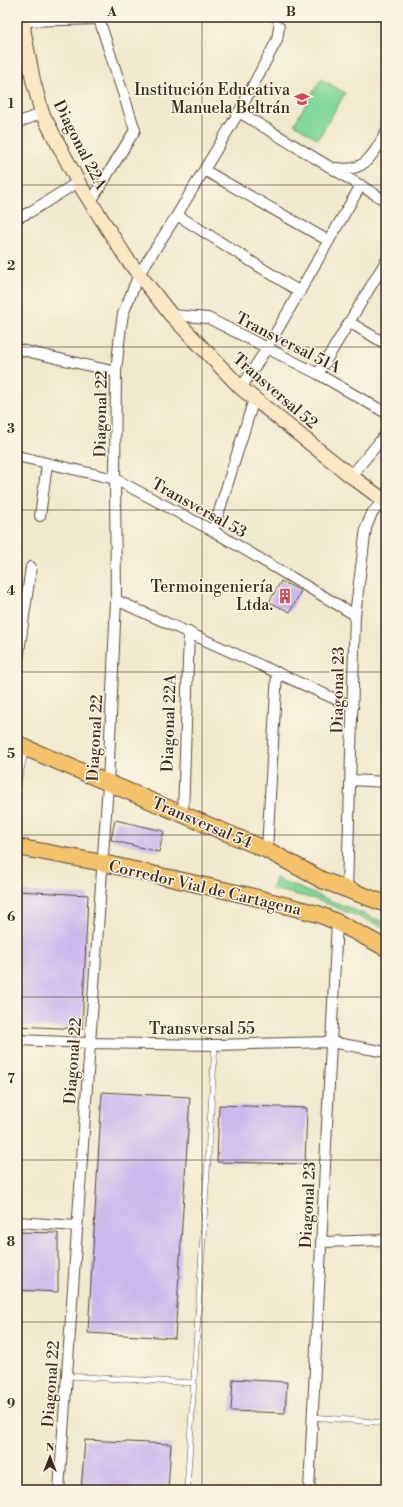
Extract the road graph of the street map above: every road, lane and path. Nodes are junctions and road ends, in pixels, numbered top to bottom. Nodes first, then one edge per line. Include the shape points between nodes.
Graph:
1 (272, 17) edge
2 (22, 26) edge
3 (279, 27) joint
4 (238, 112) junction
5 (42, 113) junction
6 (17, 123) edge
7 (386, 133) edge
8 (332, 167) junction
9 (204, 170) junction
10 (78, 182) junction
11 (361, 185) junction
12 (386, 200) edge
13 (90, 203) junction
14 (177, 215) junction
15 (17, 218) edge
16 (329, 241) junction
17 (386, 261) edge
18 (383, 273) edge
19 (139, 274) junction
20 (300, 292) junction
21 (171, 315) junction
22 (349, 322) junction
23 (386, 344) edge
24 (267, 348) junction
25 (17, 349) edge
26 (116, 372) junction
27 (318, 374) junction
28 (241, 388) junction
29 (254, 399) junction
30 (386, 413) edge
31 (386, 434) edge
32 (17, 456) edge
33 (47, 464) junction
34 (351, 476) junction
35 (115, 479) junction
36 (385, 500) edge
37 (40, 516) dead end
38 (213, 531) junction
39 (31, 567) dead end
40 (116, 600) junction
41 (355, 615) junction
42 (189, 632) junction
43 (17, 666) edge
44 (277, 672) junction
45 (353, 708) junction
46 (21, 746) edge
47 (351, 780) junction
48 (386, 782) edge
49 (108, 784) junction
50 (183, 815) junction
51 (17, 841) edge
52 (17, 848) edge
53 (267, 850) junction
54 (103, 863) junction
55 (347, 890) junction
56 (386, 904) edge
57 (337, 922) junction
58 (386, 948) edge
59 (17, 1040) edge
60 (331, 1042) junction
61 (90, 1043) junction
62 (215, 1045) junction
63 (386, 1052) edge
64 (17, 1222) edge
65 (77, 1226) junction
66 (386, 1240) edge
67 (321, 1242) junction
68 (67, 1376) junction
69 (194, 1383) junction
70 (312, 1417) junction
71 (386, 1423) edge
72 (59, 1490) edge
73 (187, 1490) edge
74 (309, 1490) edge

1 - 3 lane
2 - 5 street, Diagonal 22A
2 - 13 street via 100,19 135,130
3 - 4 street, Diagonal 22 via 277,40
4 - 8 street
4 - 9 street, Diagonal 22
5 - 6 street
5 - 10 street, Diagonal 22A
7 - 8 street via 364,164 350,169
8 - 11 street
9 - 14 street, Diagonal 22
9 - 16 street
10 - 13 street, Diagonal 22A
10 - 15 street
11 - 12 street
11 - 16 street
13 - 19 street, Diagonal 22A
14 - 19 street, Diagonal 22
14 - 20 street
16 - 20 street
17 - 18 street
18 - 22 street
19 - 21 street, Transversal 52
19 - 26 street, Diagonal 22 via 123,314
20 - 24 street
21 - 24 street, Transversal 51A via 208,318
21 - 28 street, Transversal 52
22 - 23 street
22 - 27 street
24 - 27 street, Transversal 51A
24 - 28 street
25 - 26 street
26 - 35 street, Diagonal 22
27 - 30 street, Transversal 51A
28 - 29 street, Transversal 52
29 - 34 street, Transversal 52
29 - 38 street
31 - 34 street
32 - 33 street, Transversal 53
33 - 35 street, Transversal 53
33 - 37 street
34 - 36 street, Transversal 52
35 - 38 street, Transversal 53
35 - 40 street, Diagonal 22
36 - 41 street, Diagonal 23 via 372,513 366,528
38 - 41 street, Transversal 53
39 - 43 street
40 - 42 street
40 - 49 street, Diagonal 22
41 - 45 street, Diagonal 23
42 - 44 street
42 - 50 street, Diagonal 22A
44 - 45 street
44 - 53 street
45 - 47 street, Diagonal 23
46 - 49 main road, Transversal 54
46 - 51 lane via 17,786
47 - 48 street
47 - 55 street, Diagonal 23
49 - 50 main road, Transversal 54
49 - 54 street, Diagonal 22
50 - 53 main road, Transversal 54
52 - 54 main road, Corredor Vial de Cartagena
53 - 55 main road, Transversal 54 via 322,880
54 - 57 main road, Corredor Vial de Cartagena via 318,914
54 - 61 street, Diagonal 22
55 - 56 main road, Transversal 54
57 - 58 main road, Corredor Vial de Cartagena
57 - 60 street, Diagonal 23
59 - 61 street, Transversal 55
60 - 62 street, Transversal 55
60 - 63 street, Transversal 55
60 - 67 street, Diagonal 23
61 - 62 street, Transversal 55
61 - 65 street, Diagonal 22
62 - 69 lane
64 - 65 street
65 - 68 street, Diagonal 22
66 - 67 street
67 - 70 street, Diagonal 23
68 - 69 lane
68 - 72 street, Diagonal 22
69 - 73 lane
70 - 71 lane
70 - 74 street, Diagonal 23

